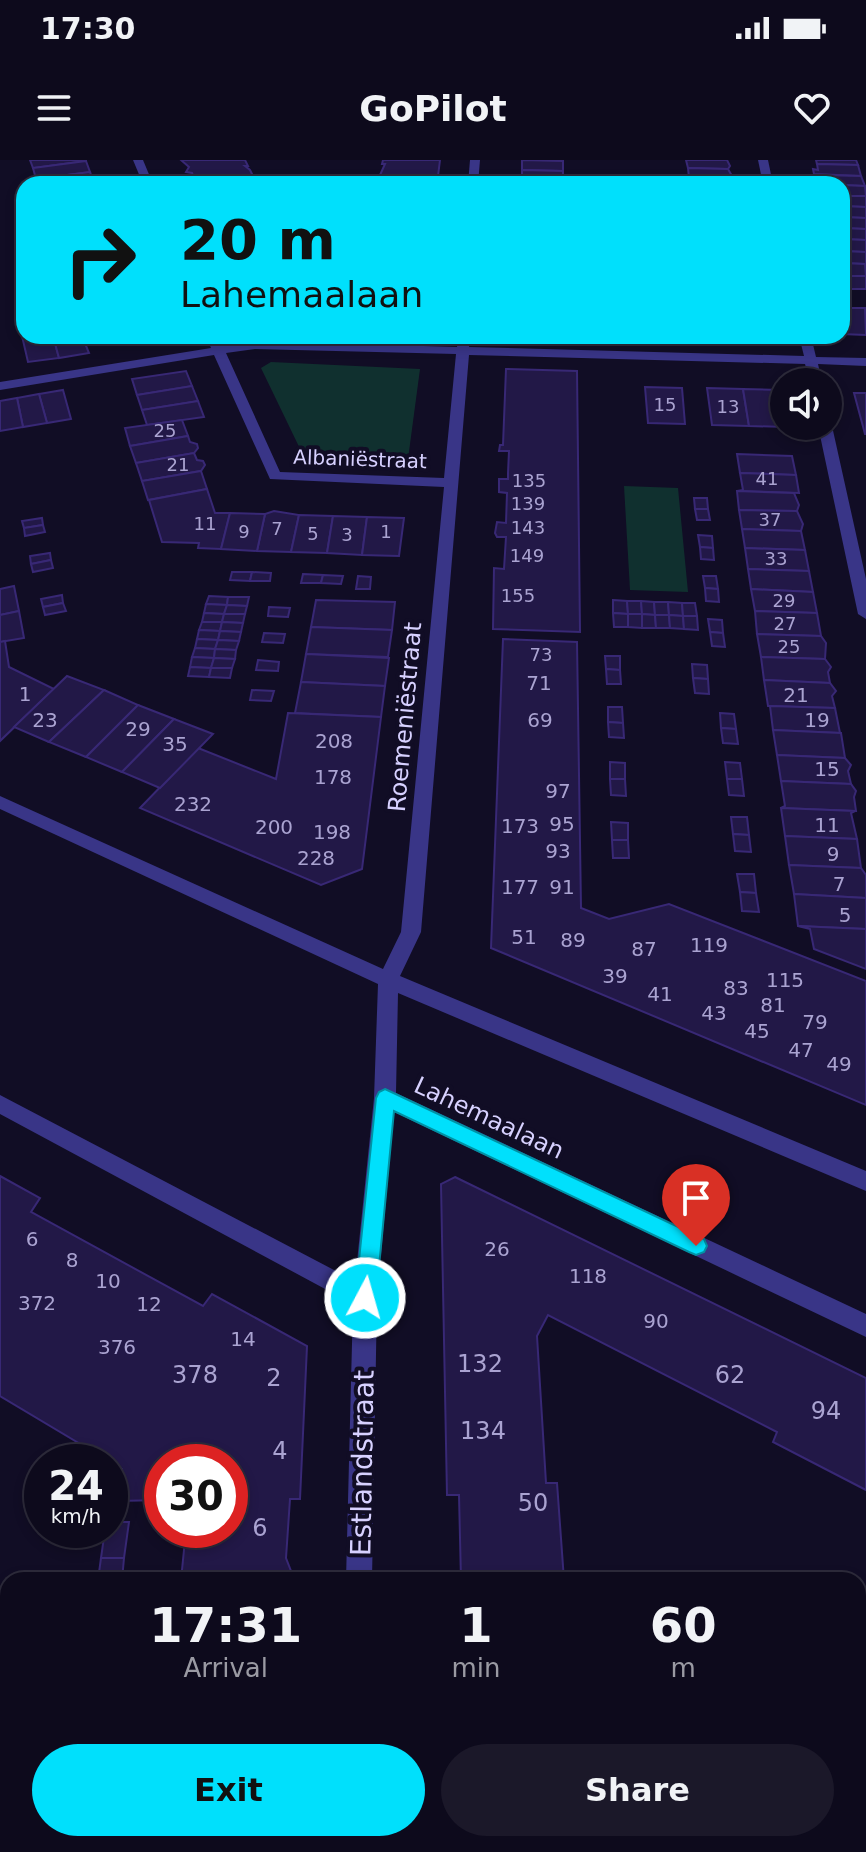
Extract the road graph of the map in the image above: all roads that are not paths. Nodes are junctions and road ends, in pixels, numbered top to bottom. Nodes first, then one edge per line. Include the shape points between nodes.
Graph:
1 (216, 344) edge
2 (464, 344) edge
3 (807, 344) edge
4 (219, 351) junction
5 (811, 361) junction
6 (866, 362) edge
7 (813, 368) edge
8 (0, 386) edge
9 (828, 440) edge
10 (453, 483) junction
11 (866, 614) edge
12 (0, 802) edge
13 (388, 980) junction
14 (385, 1098) junction
15 (0, 1104) edge
16 (866, 1181) edge
17 (365, 1298) junction
18 (866, 1326) edge
19 (359, 1572) edge

1 - 4 street, Albaniëstraat
2 - 4 street via 255,345
2 - 5 street
2 - 10 street, Roemeniëstraat
3 - 5 street
4 - 8 street
4 - 10 street, Albaniëstraat via 275,476
5 - 6 street
5 - 7 street
9 - 11 street
10 - 13 street, Roemeniëstraat via 411,932
12 - 13 street
13 - 14 street, Roemeniëstraat
13 - 16 street
14 - 17 street, Lahemaalaan
14 - 18 street, Lahemaalaan
15 - 17 street
17 - 19 street, Estlandstraat

